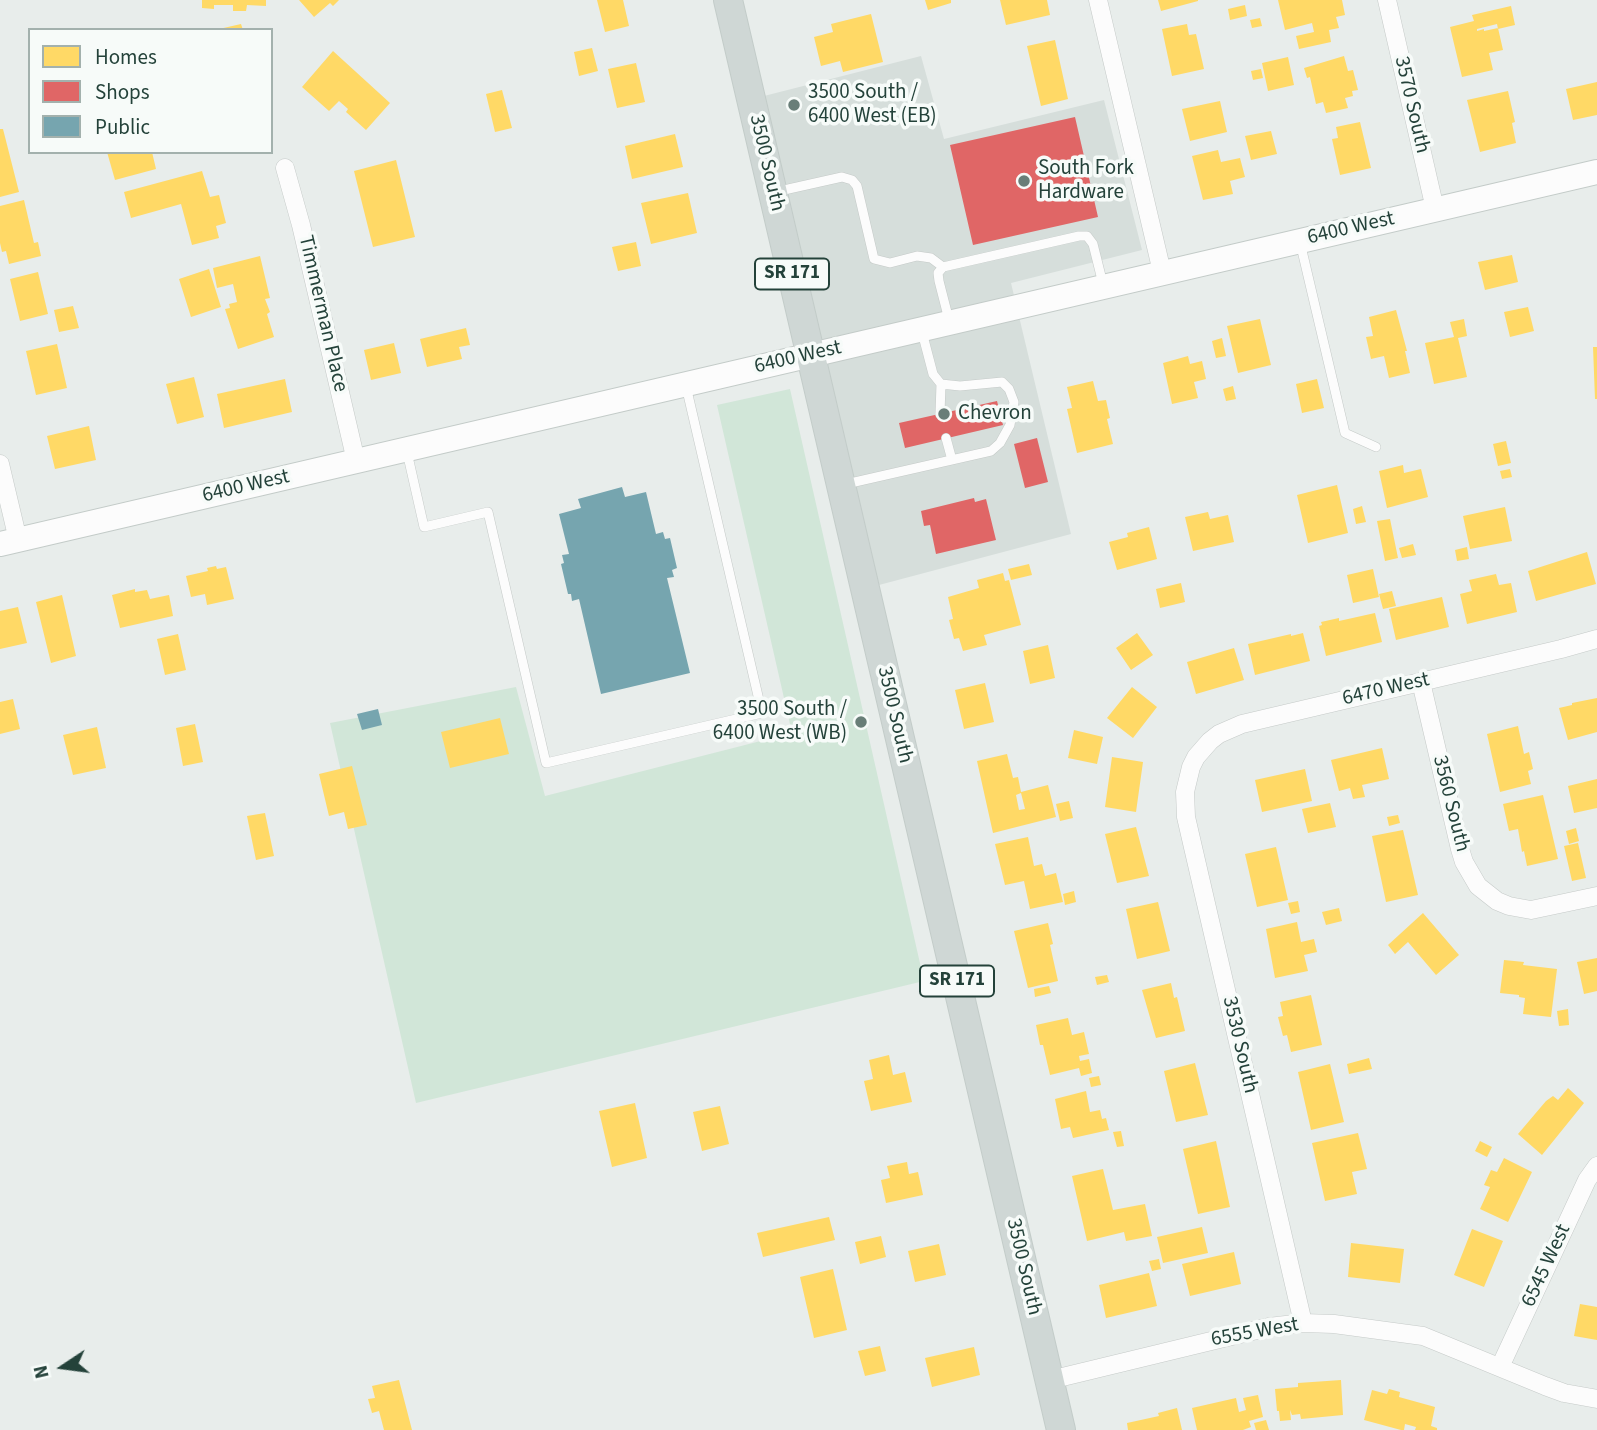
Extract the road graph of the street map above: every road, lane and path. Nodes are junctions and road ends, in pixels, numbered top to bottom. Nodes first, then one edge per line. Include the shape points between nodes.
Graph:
1 (728, 0) edge
2 (1098, 0) edge
3 (1387, 0) edge
4 (285, 168) dead end
5 (1597, 172) edge
6 (773, 193) junction
7 (1435, 209) junction
8 (1299, 240) junction
9 (943, 267) junction
10 (1162, 272) junction
11 (1104, 286) junction
12 (949, 321) junction
13 (921, 328) junction
14 (810, 355) junction
15 (686, 384) junction
16 (941, 384) junction
17 (940, 414) dead end
18 (946, 438) dead end
19 (1376, 447) dead end
20 (406, 449) junction
21 (953, 460) junction
22 (356, 461) junction
23 (0, 464) edge
24 (841, 485) junction
25 (9, 542) edge
26 (1597, 639) edge
27 (1421, 682) junction
28 (1191, 766) joint
29 (1597, 896) edge
30 (1597, 1166) edge
31 (1303, 1323) junction
32 (1500, 1367) junction
33 (1050, 1380) junction
34 (1597, 1399) edge
35 (1061, 1430) edge

1 - 6 main road, 3500 South / SR 171
2 - 10 street
3 - 7 street, 3570 South
4 - 22 street, Timmerman Place
5 - 7 street, 6400 West
6 - 9 lane via 842,177 852,180 874,259 890,263 917,256 931,258
6 - 14 main road, 3500 South / SR 171
7 - 8 street, 6400 West
8 - 10 street, 6400 West
8 - 19 lane via 1345,433
9 - 11 lane via 1087,236
9 - 12 lane via 938,273
10 - 11 street, 6400 West
11 - 12 street, 6400 West
12 - 13 street, 6400 West
13 - 14 street, 6400 West
13 - 16 lane via 933,374
14 - 15 street, 6400 West
14 - 24 main road, 3500 South / SR 171
15 - 20 street, 6400 West
15 - 20 lane via 762,713 546,763 488,512 424,527
16 - 17 lane
16 - 21 lane via 1002,382 1014,402 1013,416 1000,443 991,451
18 - 21 lane
20 - 22 street, 6400 West
21 - 24 lane
22 - 25 street, 6400 West
23 - 25 street
24 - 33 main road, 3500 South / SR 171
26 - 27 street, 6470 West
27 - 28 street, 6470 West via 1230,728 1202,749
27 - 29 street, 3560 South via 1464,862 1478,886 1497,901 1531,910
28 - 31 street, 3530 South via 1186,817
30 - 32 street, 6545 West
31 - 32 street, 6555 West via 1423,1336
31 - 33 street, 6555 West via 1262,1328
32 - 34 street, 6555 West via 1564,1393
33 - 35 main road, 3500 South / SR 171

